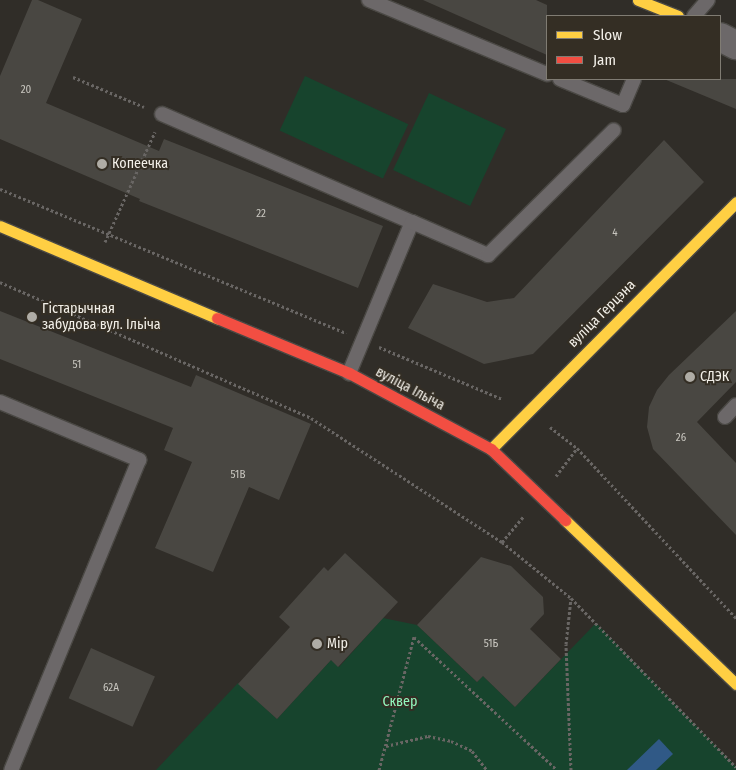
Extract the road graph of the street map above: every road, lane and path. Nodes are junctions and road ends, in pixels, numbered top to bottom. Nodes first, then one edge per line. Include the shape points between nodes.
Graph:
1 (369, 0) edge
2 (638, 0) edge
3 (708, 0) edge
4 (660, 13) edge
5 (695, 15) edge
6 (721, 37) edge
7 (736, 45) edge
8 (546, 74) edge
9 (74, 77) dead end
10 (562, 80) edge
11 (634, 80) edge
12 (162, 114) junction
13 (614, 130) dead end
14 (0, 189) edge
15 (736, 202) edge
16 (412, 222) junction
17 (0, 226) edge
18 (108, 234) junction
19 (94, 266) junction
20 (0, 282) edge
21 (362, 340) junction
22 (349, 373) junction
23 (0, 402) edge
24 (736, 405) edge
25 (528, 410) junction
26 (724, 417) dead end
27 (490, 449) junction
28 (571, 598) junction
29 (736, 618) edge
30 (736, 684) edge
31 (386, 746) junction
32 (736, 767) edge
33 (11, 770) edge
34 (379, 770) edge
35 (487, 770) edge
36 (557, 770) edge
37 (571, 770) edge

1 - 8 lane
2 - 4 main road
3 - 5 lane
6 - 7 street
9 - 12 path
10 - 11 lane via 623,105
12 - 16 lane
12 - 18 path
13 - 16 lane via 488,254
14 - 18 path
15 - 25 main road, вуліца Герцэна
16 - 21 lane
17 - 19 main road, вуліца Ільіча
18 - 19 path
18 - 21 path
19 - 22 main road, вуліца Ільіча
20 - 28 path via 311,418 502,542
21 - 22 lane
21 - 25 path
22 - 27 main road, вуліца Ільіча
23 - 33 lane via 138,460
24 - 26 lane
25 - 27 main road, вуліца Герцэна
25 - 29 path via 577,448
27 - 30 main road, вуліца Ільіча
28 - 32 path
28 - 37 path via 566,644
31 - 34 path
31 - 35 path via 428,736 451,741 472,751
31 - 36 path via 414,637

